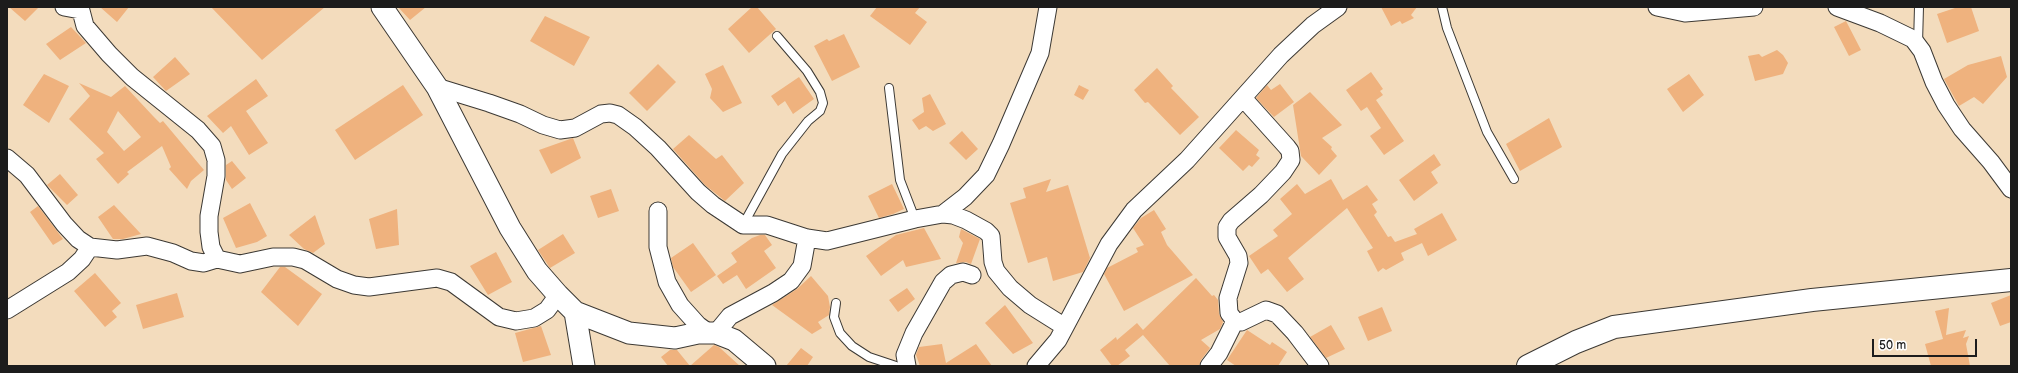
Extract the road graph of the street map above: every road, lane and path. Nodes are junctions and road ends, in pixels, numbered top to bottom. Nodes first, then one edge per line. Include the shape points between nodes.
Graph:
1 (382, 7) edge
2 (1048, 7) edge
3 (1338, 7) edge
4 (1442, 7) edge
5 (1657, 7) edge
6 (1754, 7) edge
7 (1837, 7) edge
8 (1919, 7) edge
9 (74, 8) edge
10 (777, 36) dead end
11 (1918, 45) junction
12 (437, 87) junction
13 (889, 88) dead end
14 (1243, 98) junction
15 (7, 158) edge
16 (1514, 178) dead end
17 (2011, 189) edge
18 (658, 212) dead end
19 (943, 214) junction
20 (915, 219) junction
21 (743, 225) junction
22 (807, 238) junction
23 (90, 247) junction
24 (217, 259) junction
25 (972, 275) dead end
26 (2011, 280) edge
27 (558, 295) junction
28 (836, 303) dead end
29 (7, 310) edge
30 (575, 312) junction
31 (1235, 322) junction
32 (1065, 327) junction
33 (712, 333) junction
34 (584, 366) edge
35 (765, 366) edge
36 (896, 366) edge
37 (907, 366) edge
38 (1036, 366) edge
39 (1209, 366) edge
40 (1320, 366) edge
41 (1528, 366) edge

1 - 12 street
2 - 19 street via 1040,53 986,175 965,197
3 - 14 street via 1313,25 1281,55
4 - 16 lane via 1450,36 1487,132
5 - 6 street via 1685,13
7 - 11 street via 1896,30 1913,39
8 - 11 lane
9 - 24 street via 85,26 109,54 138,82 198,130 212,146 216,168 209,232 211,247
10 - 21 lane via 807,71 820,92 823,103 820,111 808,121 782,154
11 - 17 street via 1946,105 1962,129
12 - 21 street via 507,109 560,130 588,123 601,114 618,115 658,148 698,192
12 - 27 street via 510,228 537,271
13 - 20 lane via 900,180
14 - 31 street via 1287,147 1291,158 1283,172 1227,227 1227,237 1238,259 1238,268 1228,298 1229,313
14 - 32 street via 1187,160 1134,210 1120,228
15 - 23 street via 26,175 64,224
18 - 33 street via 658,247 667,282 680,305 693,320
19 - 20 street
19 - 32 street via 966,220 986,231 991,236 996,271 1010,288 1030,305
20 - 22 street via 827,241
21 - 22 street via 767,225
22 - 33 street via 802,266 791,281 730,316
23 - 24 street via 116,250 147,246 173,252 191,261 204,263
23 - 29 street via 68,272
24 - 27 street via 240,264 273,257 293,257 305,260 337,279 369,287 436,278 456,286 499,317 516,321 534,318 547,310
25 - 37 street via 963,272 951,275 943,282 914,333 905,355
26 - 41 main road via 1812,300 1614,327 1576,342
27 - 30 street
28 - 36 lane via 834,317 840,333 852,346 869,357
30 - 33 street via 629,333 676,338
30 - 34 street
31 - 39 street
31 - 40 street via 1241,322 1266,310 1277,314 1295,332
32 - 38 street via 1046,356
33 - 35 street via 734,340

